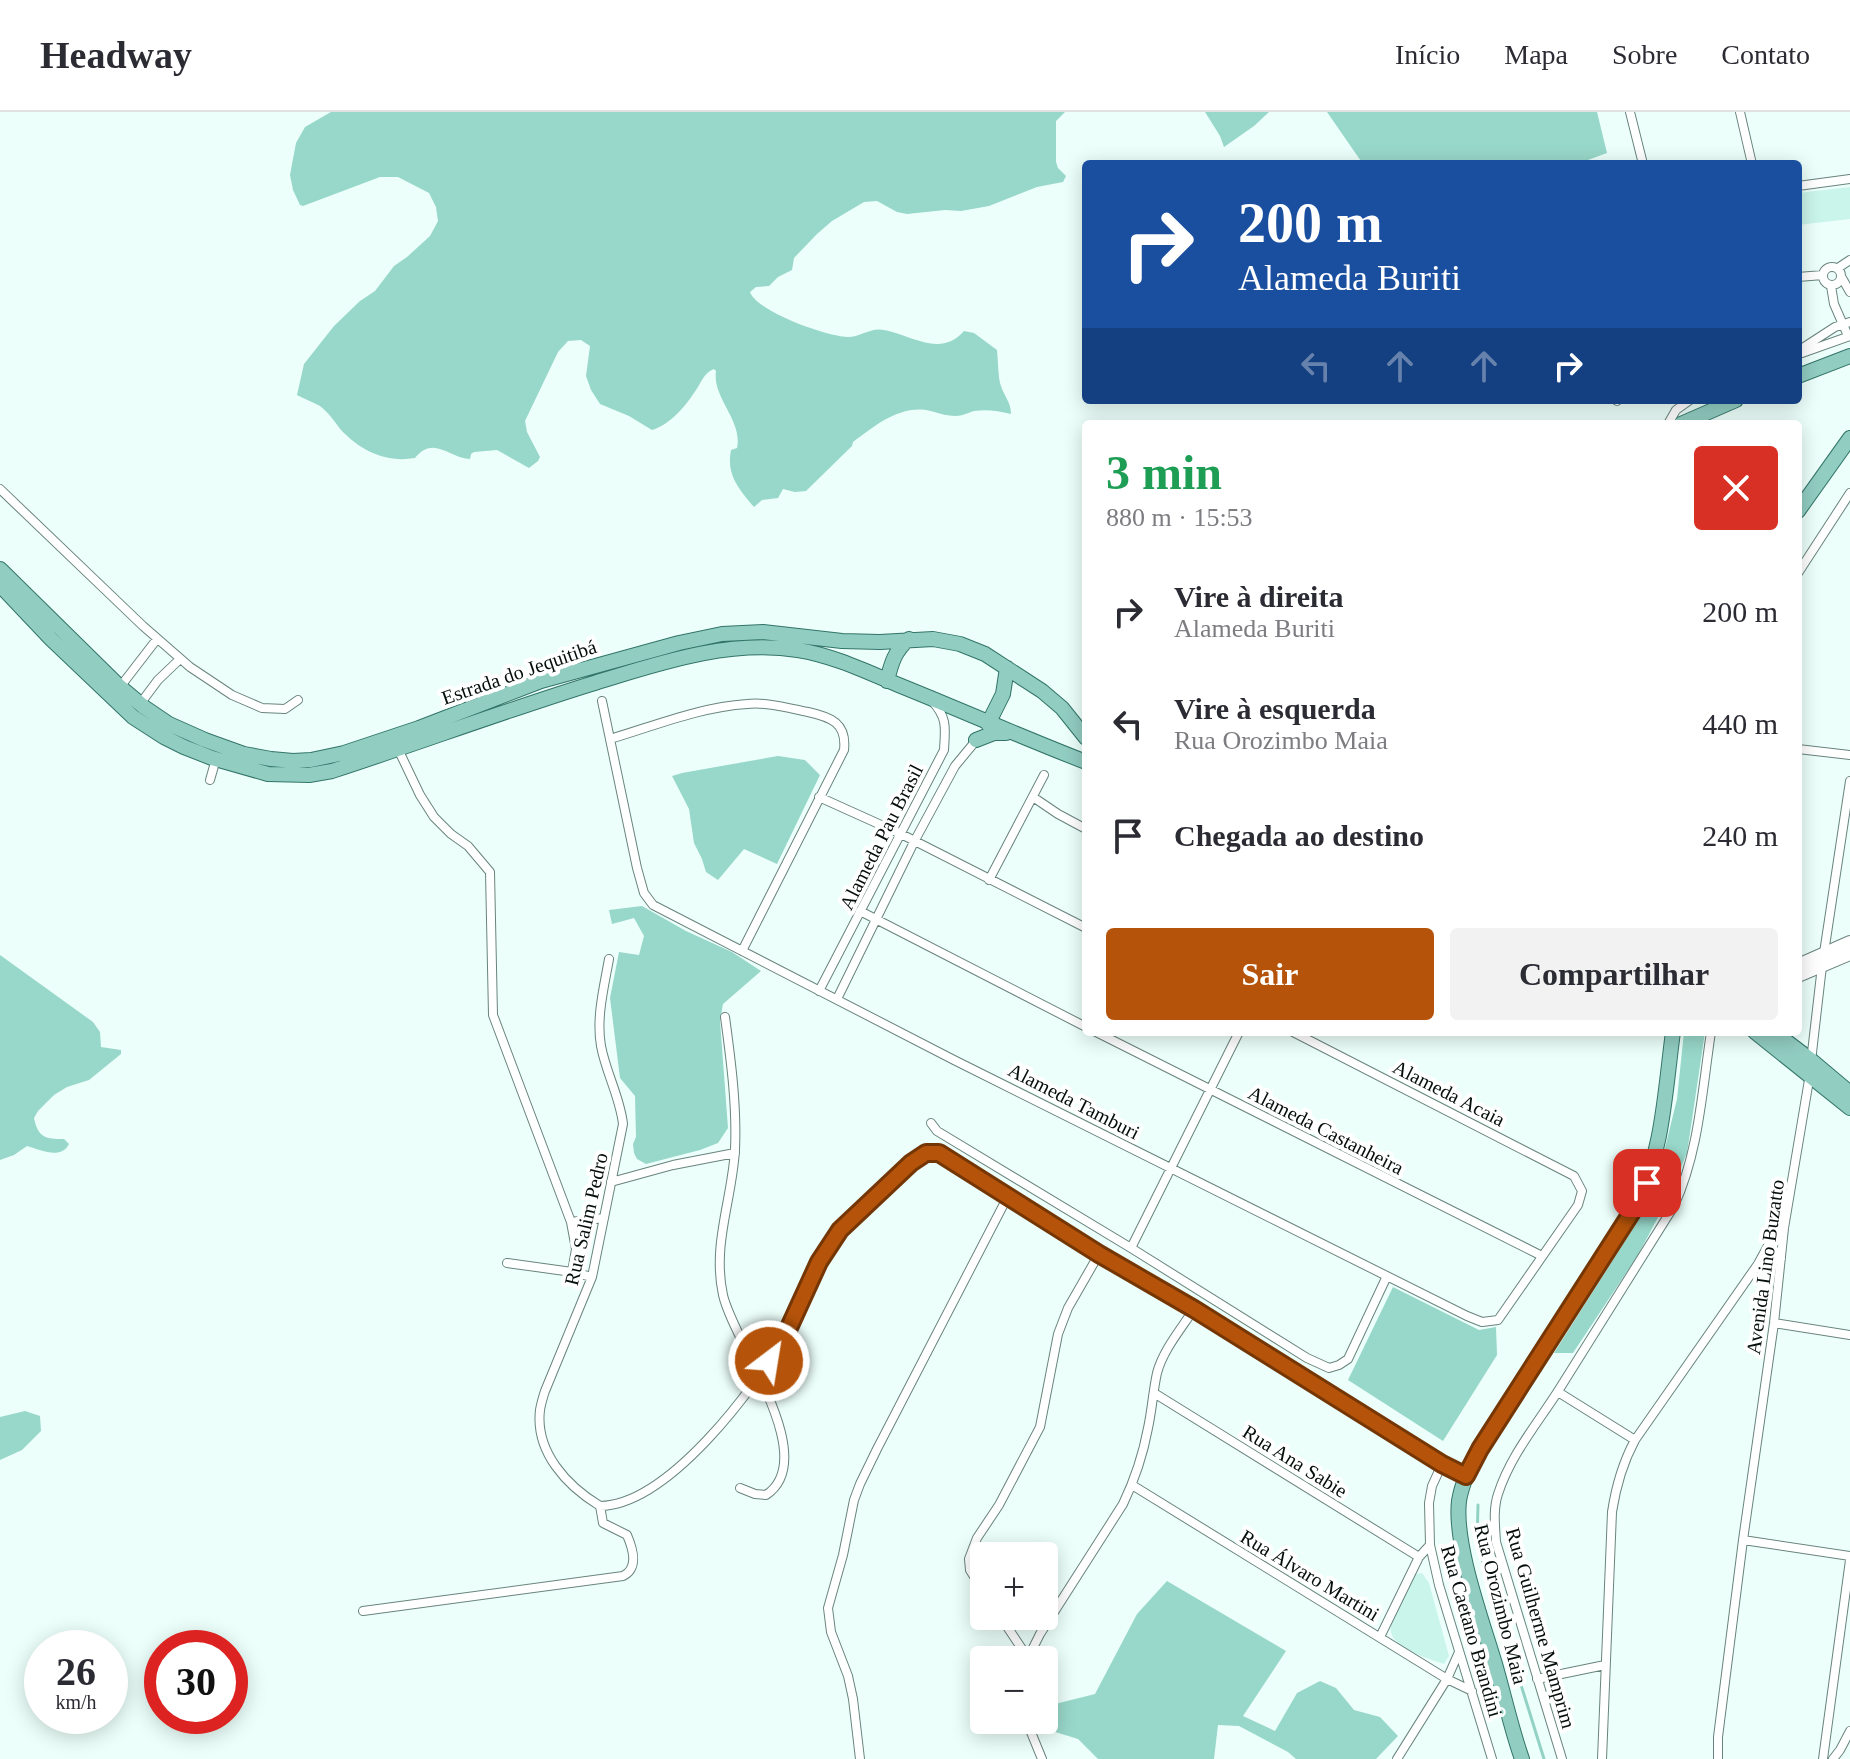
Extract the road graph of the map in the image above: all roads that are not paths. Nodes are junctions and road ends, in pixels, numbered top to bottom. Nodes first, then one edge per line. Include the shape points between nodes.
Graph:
1 (1630, 112) edge
2 (1740, 112) edge
3 (1642, 160) edge
4 (1751, 160) edge
5 (1850, 179) edge
6 (1802, 185) edge
7 (1850, 260) edge
8 (1838, 268) junction
9 (1823, 275) junction
10 (1802, 277) edge
11 (1842, 278) junction
12 (1831, 286) junction
13 (1850, 292) edge
14 (1846, 323) edge
15 (1849, 336) edge
16 (1802, 350) edge
17 (1802, 352) edge
18 (1850, 356) edge
19 (1802, 374) edge
20 (1684, 404) edge
21 (1727, 404) edge
22 (1670, 420) edge
23 (1690, 420) edge
24 (1850, 438) edge
25 (0, 489) edge
26 (1850, 493) edge
27 (1802, 505) edge
28 (1802, 567) edge
29 (0, 569) edge
30 (0, 585) edge
31 (157, 639) junction
32 (910, 639) junction
33 (180, 659) junction
34 (1007, 668) junction
35 (887, 681) junction
36 (120, 687) junction
37 (928, 697) junction
38 (298, 700) dead end
39 (602, 701) dead end
40 (140, 704) junction
41 (988, 724) junction
42 (1082, 733) edge
43 (1019, 734) junction
44 (610, 739) junction
45 (976, 740) junction
46 (398, 749) junction
47 (1802, 749) edge
48 (944, 750) junction
49 (1850, 755) edge
50 (216, 759) junction
51 (959, 759) junction
52 (1082, 760) edge
53 (1044, 775) dead end
54 (210, 780) dead end
55 (1850, 781) edge
56 (819, 797) junction
57 (1033, 797) junction
58 (1082, 827) edge
59 (901, 834) junction
60 (914, 842) junction
61 (989, 880) junction
62 (860, 911) junction
63 (875, 920) junction
64 (1082, 926) edge
65 (1850, 942) edge
66 (742, 951) junction
67 (1850, 954) edge
68 (609, 959) dead end
69 (1823, 959) junction
70 (1802, 964) edge
71 (1802, 973) edge
72 (819, 991) junction
73 (837, 999) junction
74 (725, 1017) dead end
75 (1082, 1025) edge
76 (1104, 1036) edge
77 (1237, 1036) edge
78 (1301, 1036) edge
79 (1672, 1036) edge
80 (1710, 1036) edge
81 (1760, 1036) edge
82 (1779, 1036) edge
83 (1811, 1060) junction
84 (1810, 1076) junction
85 (1211, 1090) junction
86 (1850, 1093) edge
87 (1850, 1108) edge
88 (931, 1123) dead end
89 (735, 1153) junction
90 (1172, 1168) junction
91 (611, 1182) junction
92 (1008, 1196) junction
93 (604, 1218) junction
94 (571, 1222) junction
95 (1784, 1228) junction
96 (1131, 1248) junction
97 (1099, 1254) junction
98 (1542, 1256) junction
99 (1781, 1258) junction
100 (507, 1263) dead end
101 (1758, 1264) junction
102 (572, 1272) junction
103 (1387, 1276) junction
104 (592, 1277) junction
105 (1194, 1309) junction
106 (1774, 1323) junction
107 (1850, 1335) edge
108 (759, 1377) junction
109 (1558, 1392) junction
110 (1154, 1393) junction
111 (1635, 1440) junction
112 (1442, 1464) junction
113 (1466, 1476) junction
114 (1132, 1485) junction
115 (740, 1488) dead end
116 (600, 1506) junction
117 (1743, 1540) junction
118 (975, 1542) edge
119 (1430, 1545) junction
120 (1419, 1557) junction
121 (1850, 1558) edge
122 (1847, 1598) edge
123 (363, 1611) dead end
124 (1380, 1637) junction
125 (1034, 1646) edge
126 (1459, 1651) junction
127 (1605, 1665) junction
128 (1447, 1679) junction
129 (1537, 1679) junction
130 (1472, 1691) junction
131 (1850, 1731) edge
132 (1032, 1734) edge
133 (860, 1759) edge
134 (1042, 1759) edge
135 (1397, 1759) edge
136 (1492, 1759) edge
137 (1522, 1759) edge
138 (1562, 1759) edge
139 (1602, 1759) edge
140 (1718, 1759) edge
141 (1823, 1759) edge
142 (1833, 1759) edge

1 - 3 street
2 - 4 street
5 - 6 street
7 - 8 street
8 - 9 street via 1830,267
8 - 11 street
9 - 10 street
9 - 12 street
11 - 12 street
11 - 13 street
12 - 14 street
14 - 15 street
14 - 16 street
15 - 17 street
18 - 19 main road
20 - 22 street
21 - 23 main road
24 - 27 main road
25 - 31 street
26 - 28 street
29 - 36 main road, Estrada do Jequitibá
30 - 50 main road, Estrada do Jequitibá via 133,717
31 - 33 street
31 - 36 street
32 - 34 main road, Estrada do Jequitibá via 960,644
32 - 35 main road via 895,656
32 - 40 main road, Estrada do Jequitibá via 722,634 541,681 380,741 311,760 244,754 169,724
33 - 38 street via 232,695 262,708 285,709
33 - 40 street
34 - 41 main road via 1003,694
34 - 42 main road, Estrada do Jequitibá via 1062,708
35 - 37 main road, Estrada do Jequitibá
35 - 46 main road, Estrada do Jequitibá via 843,661 798,650 709,652 542,699
36 - 40 main road, Estrada do Jequitibá
37 - 41 main road, Estrada do Jequitibá
37 - 48 street, Alameda Pau Brasil via 946,722
39 - 44 street
41 - 43 main road, Estrada do Jequitibá
41 - 45 street, Alameda Pau Brasil
43 - 45 main road via 994,733
43 - 52 main road, Estrada do Jequitibá
44 - 56 street via 748,703 823,715 838,724 845,742
44 - 66 street, Alameda Tamburi via 644,893 653,905
45 - 51 street, Alameda Pau Brasil
46 - 50 main road, Estrada do Jequitibá via 309,775 268,774
46 - 94 street via 434,817 490,872 493,1015
47 - 49 street
48 - 51 street
48 - 59 street, Alameda Pau Brasil
50 - 54 street
51 - 60 street, Alameda Pau Brasil
53 - 57 street
55 - 69 street, Avenida Lino Buzatto
56 - 59 street
56 - 66 street
57 - 58 street
57 - 61 street
59 - 60 street
59 - 62 street, Alameda Pau Brasil
60 - 61 street
60 - 63 street, Alameda Pau Brasil
61 - 64 street
62 - 63 street
62 - 72 street, Alameda Pau Brasil
63 - 73 street, Alameda Pau Brasil
63 - 75 street
65 - 69 main road
66 - 72 street, Alameda Tamburi
67 - 69 main road
68 - 91 street, Rua Salim Pedro via 599,1021 601,1046 623,1124
69 - 70 main road
69 - 71 main road
69 - 83 street, Avenida Lino Buzatto
72 - 73 street, Alameda Tamburi
73 - 90 street, Alameda Tamburi
74 - 89 street
76 - 85 street, Alameda Castanheira
77 - 85 street
78 - 98 street, Alameda Acaia via 1574,1176 1582,1191 1578,1205
79 - 113 main road, Rua Orozimbo Maia via 1659,1138 1647,1183
80 - 109 street, Rua Guilherme Mamprim via 1694,1147 1674,1206
81 - 84 main road
82 - 83 main road
83 - 84 street, Avenida Lino Buzatto
83 - 86 main road
84 - 87 main road
84 - 95 street, Avenida Lino Buzatto
85 - 90 street
85 - 98 street, Alameda Castanheira
88 - 96 street
89 - 91 street
89 - 108 street via 719,1259 723,1296
90 - 96 street
90 - 103 street, Alameda Tamburi
91 - 93 street, Rua Salim Pedro
92 - 97 street
92 - 108 street via 939,1153 926,1153 911,1163 840,1230
92 - 133 street via 854,1500 828,1608 853,1699
93 - 94 street
93 - 104 street, Rua Salim Pedro
94 - 102 street via 576,1249
95 - 99 street, Avenida Lino Buzatto
95 - 101 street
96 - 103 street via 1329,1368 1348,1359
97 - 105 street
97 - 118 street via 1058,1334 1040,1427
98 - 103 street, Alameda Tamburi via 1498,1320 1482,1322
99 - 101 street
99 - 106 street, Avenida Lino Buzatto
100 - 102 street
101 - 111 street
102 - 104 street
104 - 116 street, Rua Salim Pedro via 540,1411 552,1462
105 - 110 street via 1166,1353
105 - 112 street
106 - 107 street
106 - 117 street, Avenida Lino Buzatto
108 - 115 street via 779,1421 782,1471 766,1495
108 - 116 street via 674,1471 641,1494
109 - 111 street
109 - 129 street, Rua Guilherme Mamprim via 1512,1462 1494,1515 1496,1542
110 - 114 street
110 - 120 street, Rua Ana Sabie
111 - 127 street via 1616,1486 1612,1512
112 - 113 street
112 - 119 street, Rua Caetano Brandini via 1429,1503
113 - 137 main road, Rua Orozimbo Maia via 1459,1508 1465,1557
114 - 124 street, Rua Álvaro Martini
114 - 125 street
116 - 123 street, Rua Salim Pedro via 603,1523 627,1535 633,1549 628,1574
117 - 121 street
117 - 140 street, Avenida Lino Buzatto
119 - 120 street
119 - 126 street, Rua Caetano Brandini
120 - 124 street
121 - 122 street
122 - 141 street
124 - 128 street, Rua Álvaro Martini
126 - 128 street
126 - 130 street, Rua Caetano Brandini
127 - 129 street
127 - 139 street
128 - 130 street, Rua Álvaro Martini
128 - 135 street
129 - 138 street, Rua Guilherme Mamprim
130 - 136 street, Rua Caetano Brandini
131 - 142 street
132 - 134 street

